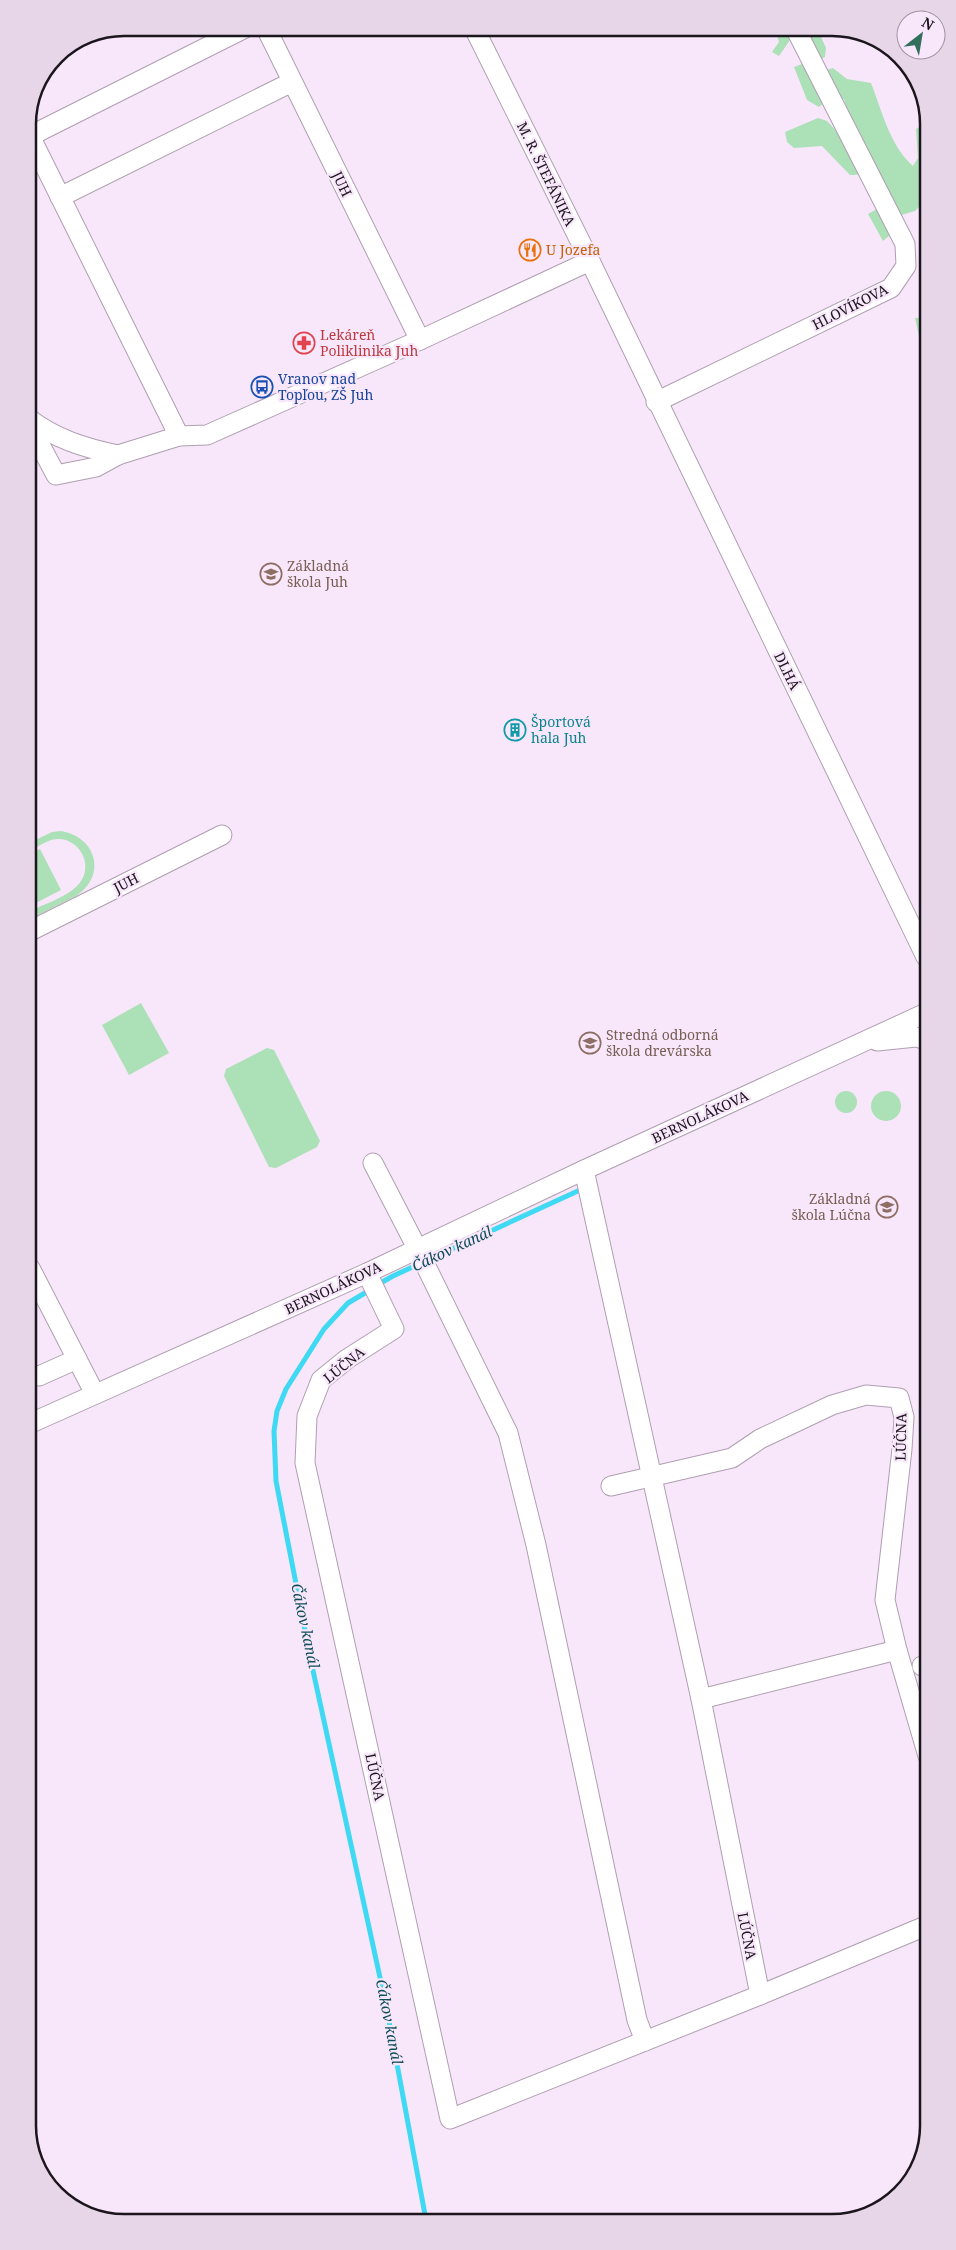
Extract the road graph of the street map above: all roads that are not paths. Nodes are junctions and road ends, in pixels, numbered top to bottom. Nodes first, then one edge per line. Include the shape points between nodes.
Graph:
1 (230, 36) edge
2 (270, 36) edge
3 (478, 36) edge
4 (799, 36) edge
5 (292, 82) junction
6 (36, 131) edge
7 (36, 148) edge
8 (60, 197) junction
9 (590, 261) junction
10 (420, 340) junction
11 (656, 402) junction
12 (36, 424) edge
13 (36, 431) edge
14 (179, 436) junction
15 (118, 455) junction
16 (222, 835) dead end
17 (36, 928) edge
18 (920, 943) edge
19 (920, 1016) edge
20 (920, 1038) edge
21 (861, 1043) junction
22 (372, 1163) dead end
23 (584, 1170) junction
24 (417, 1248) junction
25 (367, 1273) junction
26 (36, 1280) edge
27 (77, 1359) junction
28 (36, 1376) edge
29 (95, 1394) junction
30 (36, 1421) edge
31 (650, 1477) junction
32 (611, 1486) dead end
33 (897, 1650) junction
34 (701, 1699) junction
35 (920, 1729) edge
36 (920, 1928) edge
37 (760, 1996) junction
38 (645, 2041) junction

1 - 6 street
2 - 5 street, JUH
3 - 9 street, M. R. ŠTEFÁNIKA
4 - 11 street, HLOVÍKOVA via 905,244 906,266 891,288
5 - 8 street
5 - 10 street, JUH
7 - 8 street
8 - 14 street
9 - 10 street
9 - 11 street, M. R. ŠTEFÁNIKA
10 - 14 street via 207,435
11 - 18 street, DLHÁ
12 - 15 street via 73,444
13 - 15 street via 56,475 96,467
14 - 15 street
16 - 17 street, JUH
19 - 21 street, BERNOLÁKOVA
20 - 21 street
21 - 23 street, BERNOLÁKOVA
22 - 24 street
23 - 24 street, BERNOLÁKOVA
23 - 31 street, LÚČNA
24 - 25 street, BERNOLÁKOVA
24 - 38 street via 508,1433 542,1572 635,2011
25 - 29 street, BERNOLÁKOVA
25 - 38 street, LÚČNA via 394,1328 321,1380 306,1416 306,1463 450,2119
26 - 27 street
27 - 28 street
27 - 29 street
29 - 30 street, BERNOLÁKOVA
31 - 32 street
31 - 33 street, LÚČNA via 732,1458 760,1439 832,1405 866,1395 899,1398 904,1416 902,1449 885,1600
31 - 34 street, LÚČNA
33 - 34 street
33 - 35 street, LÚČNA
34 - 37 street, LÚČNA
36 - 37 street, LÚČNA
37 - 38 street, LÚČNA

